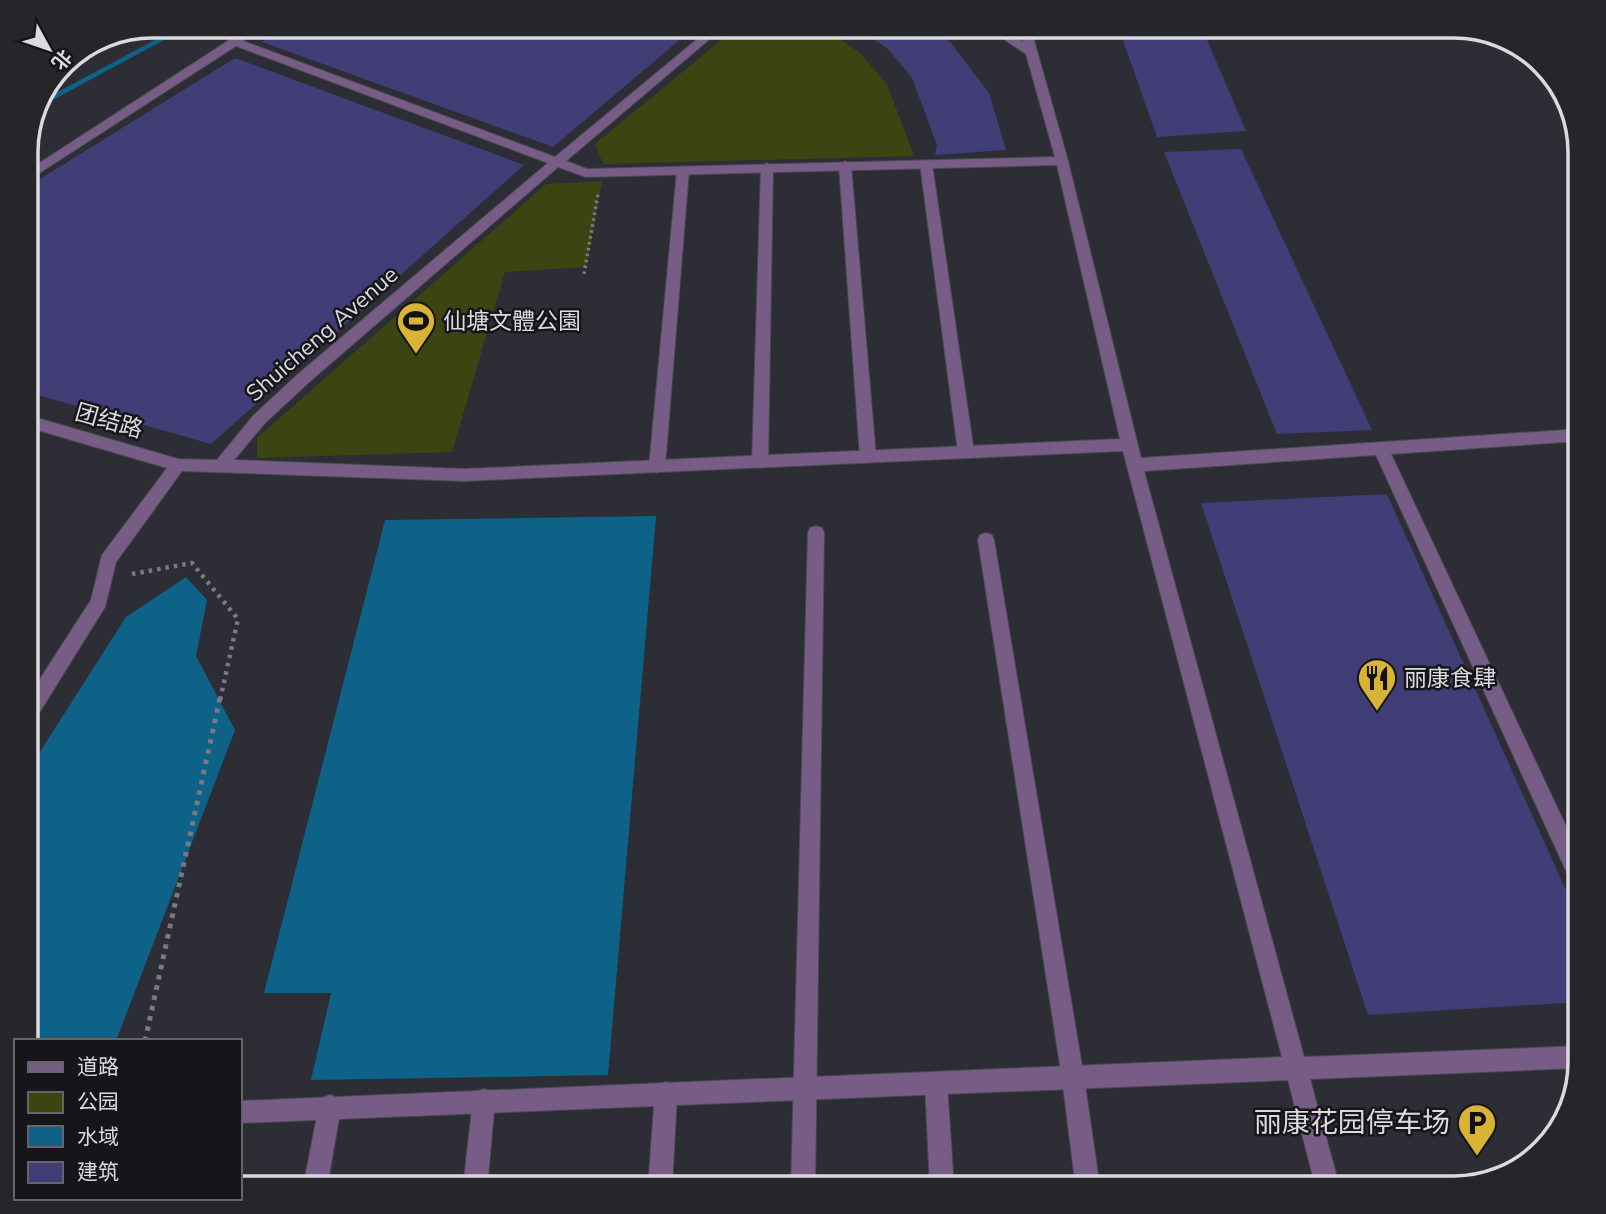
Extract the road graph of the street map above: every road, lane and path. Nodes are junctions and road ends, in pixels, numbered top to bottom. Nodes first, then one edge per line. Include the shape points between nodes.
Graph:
1 (241, 38) edge
2 (705, 38) edge
3 (1009, 38) edge
4 (1028, 38) edge
5 (235, 42) junction
6 (1033, 53) junction
7 (1062, 160) junction
8 (555, 162) junction
9 (926, 164) junction
10 (845, 166) junction
11 (767, 167) junction
12 (39, 169) edge
13 (682, 170) junction
14 (602, 172) junction
15 (584, 274) dead end
16 (39, 424) edge
17 (1568, 436) edge
18 (1131, 445) junction
19 (1381, 449) junction
20 (966, 452) junction
21 (867, 457) junction
22 (761, 462) junction
23 (178, 465) junction
24 (1135, 465) junction
25 (221, 466) junction
26 (657, 467) junction
27 (816, 533) dead end
28 (986, 540) dead end
29 (104, 579) junction
30 (39, 696) edge
31 (1568, 853) edge
32 (145, 1039) edge
33 (1568, 1058) edge
34 (1296, 1069) junction
35 (1073, 1078) junction
36 (936, 1083) junction
37 (805, 1088) junction
38 (666, 1093) junction
39 (484, 1100) junction
40 (330, 1106) junction
41 (242, 1112) edge
42 (317, 1176) edge
43 (476, 1176) edge
44 (661, 1176) edge
45 (803, 1176) edge
46 (941, 1176) edge
47 (1086, 1176) edge
48 (1325, 1176) edge

1 - 5 street
2 - 8 street, Shuicheng Avenue
3 - 6 street
4 - 6 street
5 - 8 street
5 - 12 street
6 - 7 street
7 - 9 street
7 - 18 street
8 - 14 street via 586,173
8 - 25 street, Shuicheng Avenue via 244,433
9 - 10 street
9 - 20 street
10 - 11 street
10 - 21 street
11 - 13 street
11 - 22 street
13 - 14 street
13 - 26 street
14 - 15 path
16 - 23 street, 团结路
17 - 19 street
18 - 20 street
18 - 24 street
19 - 24 street
19 - 31 street
20 - 21 street
21 - 22 street
22 - 26 street
23 - 25 street
23 - 29 street via 108,560
24 - 34 street
25 - 26 street via 464,475
27 - 37 street
28 - 35 street
29 - 30 street via 99,602
29 - 32 path via 192,563 238,619
33 - 34 street
34 - 35 street
34 - 48 street
35 - 36 street
35 - 47 street
36 - 37 street
36 - 46 street
37 - 38 street
37 - 45 street
38 - 39 street
38 - 44 street
39 - 40 street
39 - 43 street
40 - 41 street
40 - 42 street

